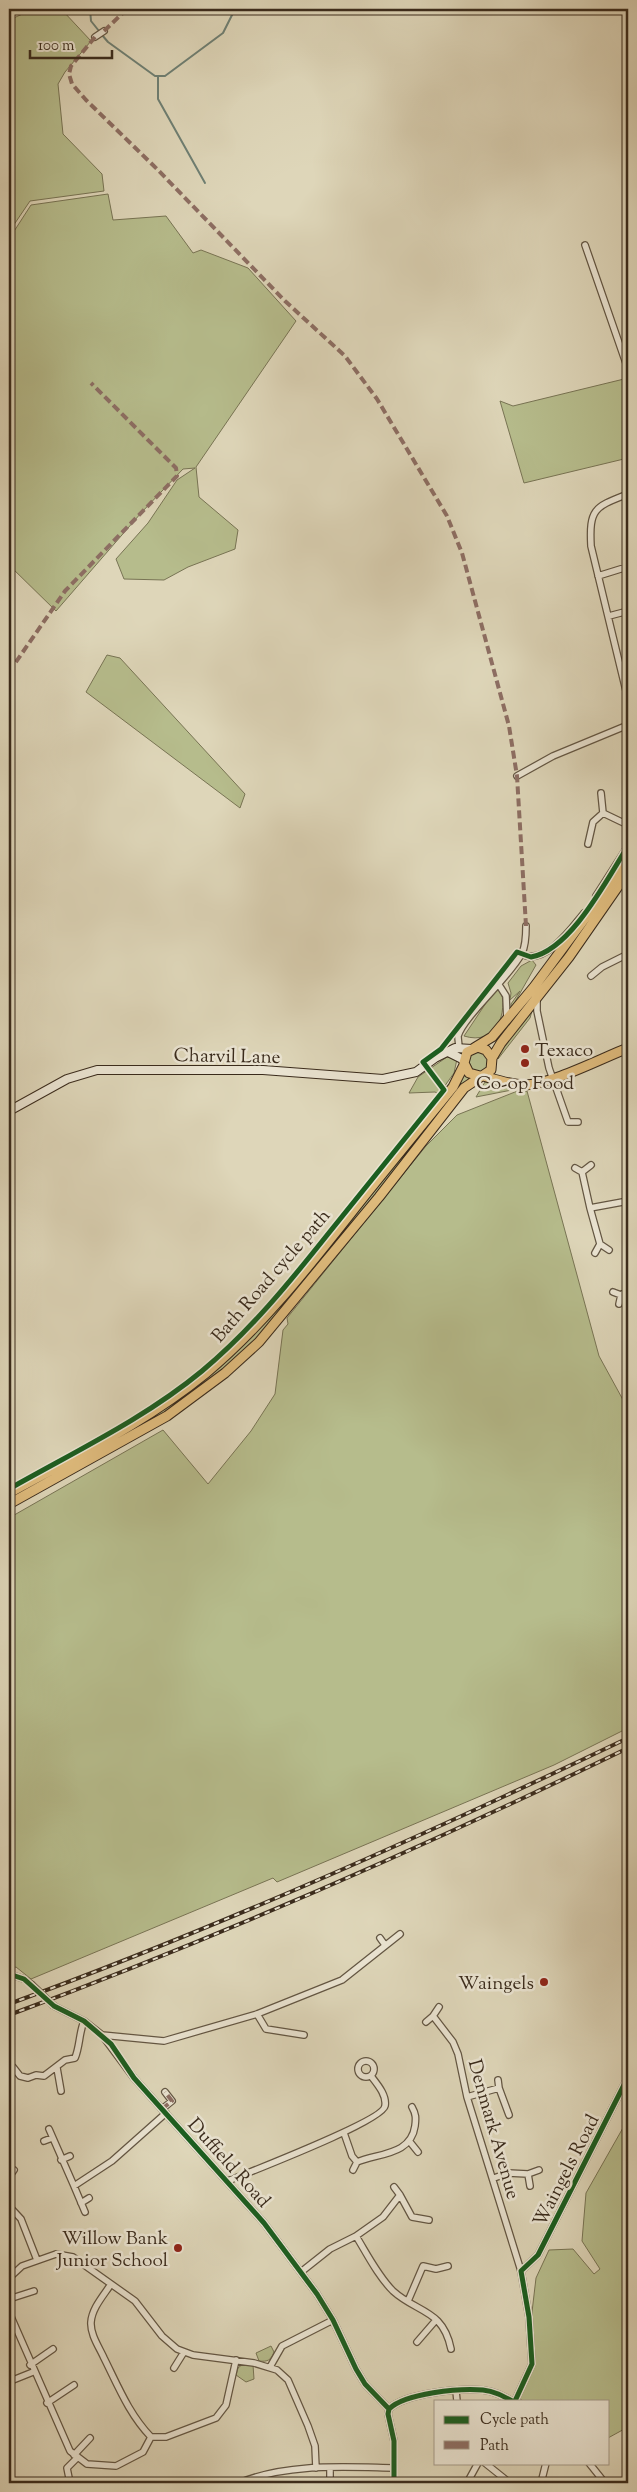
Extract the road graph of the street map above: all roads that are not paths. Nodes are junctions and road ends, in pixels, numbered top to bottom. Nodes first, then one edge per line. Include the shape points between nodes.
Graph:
1 (104, 31) dead end
2 (95, 37) dead end
3 (585, 245) dead end
4 (628, 369) edge
5 (628, 494) edge
6 (627, 566) edge
7 (598, 576) junction
8 (628, 610) edge
9 (609, 616) junction
10 (628, 699) edge
11 (628, 726) edge
12 (517, 776) dead end
13 (601, 793) dead end
14 (604, 813) junction
15 (628, 826) edge
16 (588, 844) dead end
17 (628, 846) edge
18 (628, 860) edge
19 (628, 872) edge
20 (526, 926) dead end
21 (521, 954) junction
22 (628, 954) edge
23 (592, 976) dead end
24 (499, 985) junction
25 (537, 999) junction
26 (507, 1020) junction
27 (460, 1048) junction
28 (628, 1048) edge
29 (472, 1049) junction
30 (448, 1052) junction
31 (492, 1061) junction
32 (464, 1062) junction
33 (482, 1076) junction
34 (552, 1078) junction
35 (506, 1081) junction
36 (9, 1111) edge
37 (568, 1122) junction
38 (578, 1122) dead end
39 (559, 1123) dead end
40 (591, 1165) dead end
41 (575, 1168) dead end
42 (582, 1172) junction
43 (628, 1201) edge
44 (590, 1208) junction
45 (600, 1244) junction
46 (609, 1250) dead end
47 (595, 1253) dead end
48 (628, 1291) edge
49 (613, 1292) dead end
50 (621, 1295) junction
51 (619, 1304) dead end
52 (9, 1493) edge
53 (9, 1504) edge
54 (400, 1934) dead end
55 (380, 1938) dead end
56 (385, 1945) junction
57 (9, 1974) edge
58 (439, 2007) dead end
59 (257, 2014) junction
60 (433, 2016) junction
61 (84, 2021) junction
62 (426, 2022) dead end
63 (102, 2035) junction
64 (304, 2035) dead end
65 (13, 2067) dead end
66 (57, 2068) junction
67 (371, 2076) dead end
68 (498, 2080) dead end
69 (627, 2081) edge
70 (499, 2088) junction
71 (61, 2091) dead end
72 (165, 2092) dead end
73 (467, 2096) junction
74 (412, 2107) dead end
75 (164, 2111) junction
76 (509, 2115) dead end
77 (49, 2129) dead end
78 (344, 2133) junction
79 (52, 2138) junction
80 (44, 2141) dead end
81 (410, 2142) junction
82 (418, 2152) dead end
83 (70, 2156) dead end
84 (61, 2160) junction
85 (357, 2162) junction
86 (14, 2170) dead end
87 (353, 2170) dead end
88 (539, 2170) dead end
89 (528, 2174) junction
90 (9, 2177) edge
91 (494, 2178) junction
92 (228, 2181) junction
93 (74, 2186) junction
94 (530, 2186) dead end
95 (394, 2187) dead end
96 (400, 2195) junction
97 (89, 2198) dead end
98 (81, 2203) junction
99 (9, 2206) edge
100 (85, 2212) dead end
101 (429, 2220) dead end
102 (356, 2236) junction
103 (38, 2260) junction
104 (448, 2266) dead end
105 (521, 2271) junction
106 (302, 2272) junction
107 (9, 2278) edge
108 (111, 2284) junction
109 (34, 2292) dead end
110 (9, 2299) edge
111 (408, 2301) junction
112 (9, 2312) edge
113 (333, 2320) junction
114 (436, 2320) junction
115 (418, 2342) dead end
116 (54, 2349) dead end
117 (451, 2349) dead end
118 (184, 2352) junction
119 (236, 2360) junction
120 (30, 2365) junction
121 (270, 2367) junction
122 (174, 2368) dead end
123 (34, 2372) junction
124 (13, 2380) dead end
125 (74, 2386) dead end
126 (456, 2391) junction
127 (457, 2400) edge
128 (511, 2400) edge
129 (514, 2400) edge
130 (47, 2403) junction
131 (389, 2408) junction
132 (151, 2437) junction
133 (90, 2438) dead end
134 (76, 2456) junction
135 (477, 2464) edge
136 (486, 2464) edge
137 (546, 2464) edge
138 (590, 2464) edge
139 (316, 2468) junction
140 (330, 2468) junction
141 (394, 2468) junction
142 (70, 2483) edge
143 (239, 2483) edge
144 (330, 2483) edge
145 (394, 2483) edge
146 (467, 2483) edge
147 (510, 2483) edge
148 (541, 2483) edge
149 (605, 2483) edge

1 - 2 street
3 - 4 street
5 - 7 street via 600,506 593,513 591,546
6 - 7 street
7 - 9 street
8 - 9 street
9 - 10 street
11 - 12 street via 553,756
13 - 14 street
14 - 15 street
14 - 16 street via 593,822
17 - 21 street via 591,905 557,945 535,956
18 - 26 main road via 567,946
19 - 25 main road
20 - 21 street
21 - 24 street
22 - 23 street
24 - 26 street via 506,996
24 - 27 street via 463,1026 458,1037
25 - 31 main road via 501,1043
25 - 34 street
26 - 29 main road via 492,1037
27 - 29 main road, Charvil Lane
27 - 30 main road, Charvil Lane
28 - 34 main road
29 - 31 main road via 485,1049
29 - 32 main road
30 - 32 main road
30 - 36 main road, Charvil Lane via 416,1072 383,1079 262,1070 97,1070 67,1079
31 - 33 main road via 490,1071
31 - 35 main road
32 - 33 main road via 469,1073
32 - 52 main road via 453,1087 273,1308 234,1348 192,1384 152,1412
33 - 35 main road
33 - 53 main road via 464,1088 259,1342 225,1373 167,1416
34 - 35 main road via 524,1085
34 - 37 street
37 - 38 street
37 - 39 street
40 - 42 street
41 - 42 street
42 - 44 street
43 - 44 street
44 - 45 street
45 - 46 street
45 - 47 street
48 - 50 street
49 - 50 street
50 - 51 street
54 - 56 street
55 - 56 street
56 - 59 street via 342,1980
57 - 61 street, Duffield Road, bridge via 24,1979 54,2006
58 - 60 street
59 - 63 street via 164,2041
59 - 64 street via 266,2029
60 - 62 street
60 - 73 street, Denmark Avenue via 453,2042
61 - 63 street, Duffield Road
61 - 66 street via 75,2058 65,2060
63 - 75 street, Duffield Road
65 - 66 street via 20,2076 28,2078 44,2076
66 - 71 street
67 - 78 street via 384,2095 386,2106 373,2119
68 - 70 street
69 - 105 street, Waingels Road via 538,2255
70 - 73 street
70 - 76 street
72 - 75 street via 172,2101
73 - 91 street, Denmark Avenue
74 - 81 street via 416,2115
75 - 92 street, Duffield Road
75 - 93 street via 112,2161
77 - 79 street
78 - 85 street
78 - 92 street
79 - 80 street
79 - 84 street
81 - 82 street
81 - 85 street via 390,2153
83 - 84 street
84 - 93 street
85 - 87 street
86 - 90 street
88 - 89 street
89 - 91 street via 516,2172
89 - 94 street
91 - 105 street, Denmark Avenue
92 - 106 street, Duffield Road
93 - 98 street
95 - 96 street
96 - 101 street via 412,2217
96 - 102 street via 383,2217
97 - 98 street
98 - 100 street
99 - 103 street via 21,2219
102 - 106 street via 330,2249
102 - 111 street via 392,2289
103 - 107 street via 22,2266
103 - 108 street via 56,2254 73,2257
104 - 111 street via 436,2269 420,2265
105 - 129 street, Denmark Avenue via 529,2317 532,2364
106 - 113 street, Duffield Road
108 - 118 street via 135,2302 162,2336
108 - 132 street via 95,2309 91,2322 95,2338 120,2394
109 - 110 street
111 - 114 street
112 - 120 street
113 - 121 street via 282,2346
113 - 131 street, Duffield Road via 365,2384
114 - 115 street
114 - 117 street
116 - 120 street
118 - 119 street
118 - 122 street
119 - 121 street
119 - 132 street via 226,2405 216,2418 166,2437
120 - 123 street
121 - 139 street via 288,2380 315,2446
123 - 124 street
123 - 130 street
125 - 130 street
126 - 127 street
126 - 128 street via 484,2390
126 - 131 street via 406,2399
130 - 134 street via 64,2440
131 - 141 street
132 - 134 street via 142,2452 116,2466 87,2464
133 - 134 street
134 - 142 street via 67,2468
135 - 146 street
136 - 147 street
137 - 148 street
138 - 149 street
139 - 140 street
139 - 143 street via 280,2472
140 - 141 street
140 - 144 street
141 - 145 street

